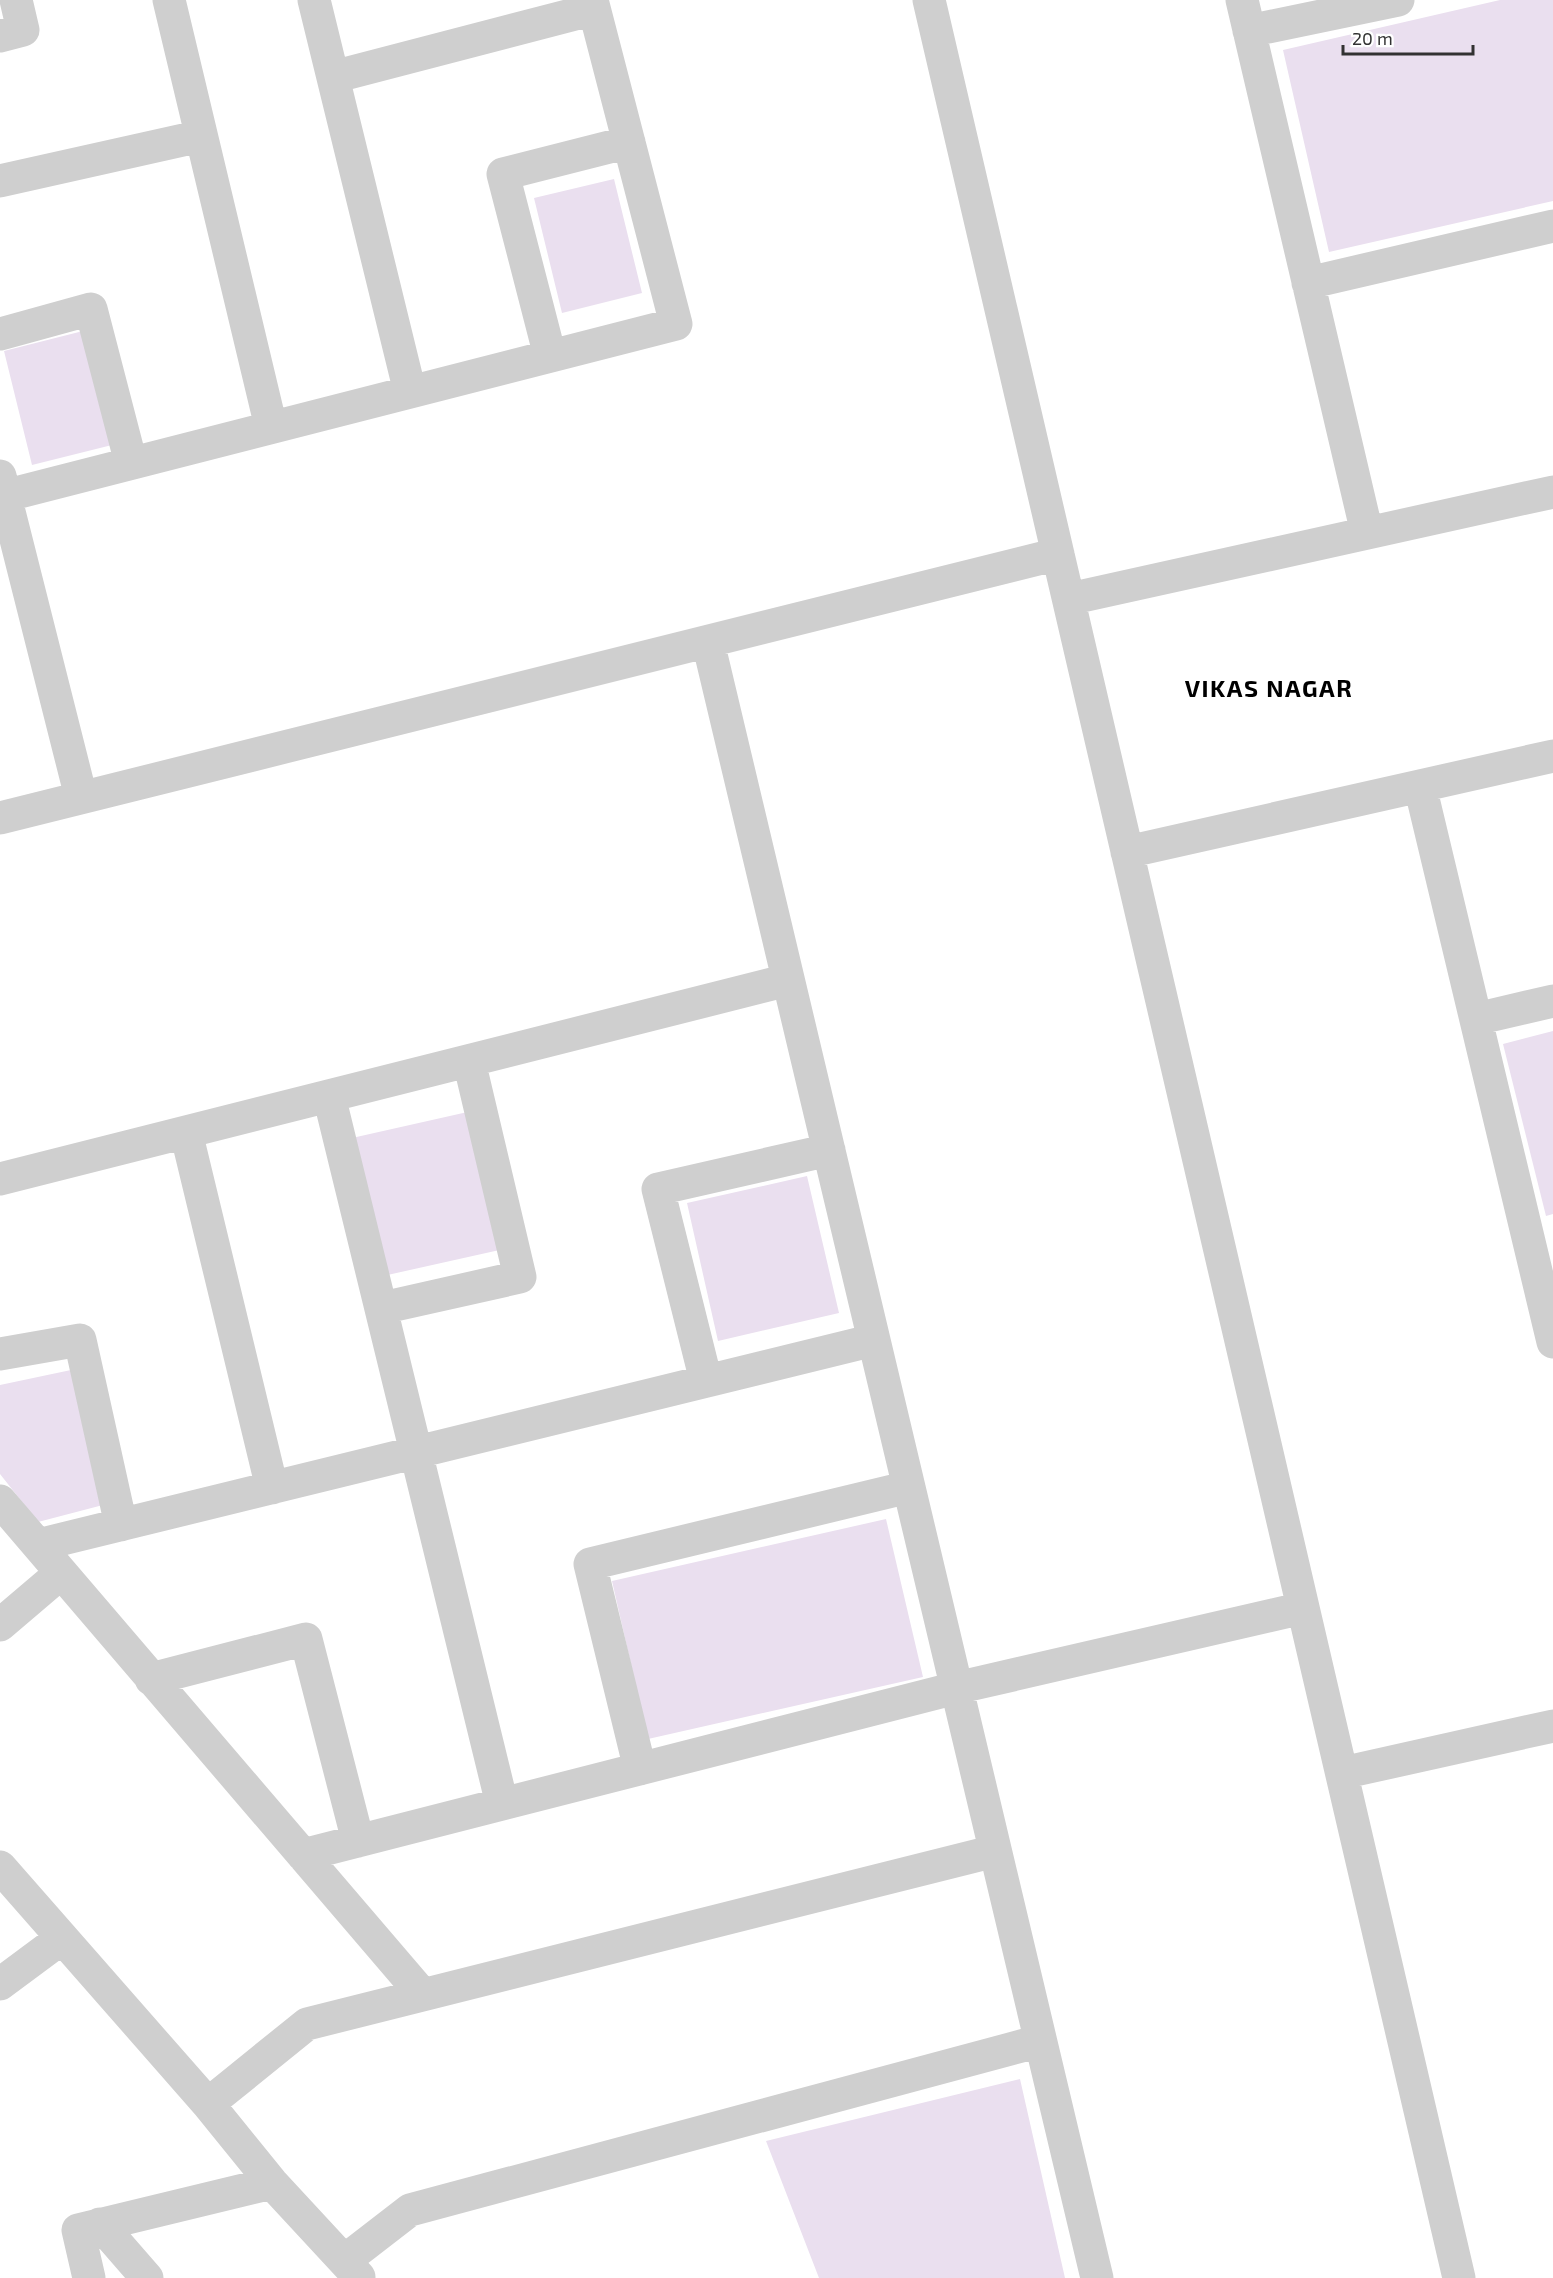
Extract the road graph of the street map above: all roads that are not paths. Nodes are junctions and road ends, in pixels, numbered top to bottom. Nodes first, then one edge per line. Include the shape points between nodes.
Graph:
1 (16, 0) edge
2 (169, 0) edge
3 (314, 0) edge
4 (929, 0) edge
5 (1398, 0) edge
6 (593, 4) edge
7 (1246, 15) edge
8 (0, 36) edge
9 (333, 77) junction
10 (201, 136) junction
11 (629, 142) junction
12 (0, 181) edge
13 (1553, 226) edge
14 (1308, 283) junction
15 (0, 334) edge
16 (550, 356) junction
17 (410, 392) junction
18 (271, 427) junction
19 (131, 463) junction
20 (2, 489) edge
21 (1553, 492) edge
22 (1367, 533) junction
23 (1058, 554) junction
24 (1069, 599) junction
25 (708, 642) junction
26 (1553, 756) edge
27 (1420, 786) junction
28 (81, 797) junction
29 (0, 818) edge
30 (1127, 852) junction
31 (789, 980) junction
32 (1553, 1001) edge
33 (1476, 1019) junction
34 (469, 1061) junction
35 (329, 1096) junction
36 (186, 1132) junction
37 (829, 1150) junction
38 (0, 1179) edge
39 (1541, 1238) edge
40 (382, 1308) junction
41 (874, 1340) junction
42 (1553, 1342) edge
43 (0, 1354) edge
44 (706, 1381) junction
45 (416, 1453) junction
46 (909, 1487) junction
47 (272, 1488) junction
48 (0, 1501) edge
49 (122, 1525) junction
50 (38, 1545) junction
51 (61, 1573) junction
52 (1303, 1608) junction
53 (0, 1626) edge
54 (151, 1679) junction
55 (956, 1688) junction
56 (1553, 1726) edge
57 (640, 1768) junction
58 (1342, 1773) junction
59 (502, 1804) junction
60 (358, 1841) junction
61 (995, 1851) junction
62 (303, 1855) junction
63 (0, 1867) edge
64 (62, 1938) junction
65 (0, 1984) edge
66 (422, 1995) junction
67 (1040, 2041) junction
68 (208, 2104) junction
69 (272, 2183) junction
70 (100, 2224) junction
71 (352, 2270) edge
72 (89, 2278) edge
73 (147, 2278) edge
74 (1097, 2278) edge
75 (1459, 2278) edge

1 - 8 street via 23,30
2 - 10 street
3 - 9 street
4 - 23 street
5 - 7 street
6 - 9 street
6 - 11 street
7 - 14 street
9 - 17 street
10 - 12 street
10 - 18 street
11 - 16 street via 676,324
11 - 16 street via 503,174
13 - 14 street
14 - 22 street
15 - 19 street via 91,309
16 - 17 street
17 - 18 street
18 - 19 street
19 - 20 street
20 - 28 street
21 - 22 street
22 - 24 street
23 - 24 street
23 - 25 street
24 - 30 street
25 - 28 street
25 - 31 street
26 - 27 street
27 - 30 street
27 - 33 street
28 - 29 street
30 - 52 street
31 - 34 street
31 - 37 street
32 - 33 street
33 - 39 street
34 - 35 street
34 - 40 street via 520,1277
35 - 36 street
35 - 40 street
36 - 38 street
36 - 47 street
37 - 41 street
37 - 44 street via 658,1189
39 - 42 street
40 - 45 street
41 - 44 street
41 - 46 street
43 - 49 street via 80,1340
44 - 45 street
45 - 47 street
45 - 59 street
46 - 55 street
46 - 57 street via 590,1564
47 - 49 street
48 - 50 street
49 - 50 street
50 - 51 street
51 - 53 street
51 - 54 street
52 - 55 street
52 - 58 street
54 - 60 street via 306,1639
54 - 62 street
55 - 57 street
55 - 61 street
56 - 58 street
57 - 59 street
58 - 75 street
59 - 60 street
60 - 62 street
61 - 66 street
61 - 67 street
62 - 66 street
63 - 64 street
64 - 65 street
64 - 68 street
66 - 68 street via 307,2024
67 - 71 street via 410,2210
67 - 74 street
68 - 69 street
69 - 70 street
69 - 71 street
70 - 72 street via 78,2230
70 - 73 street

